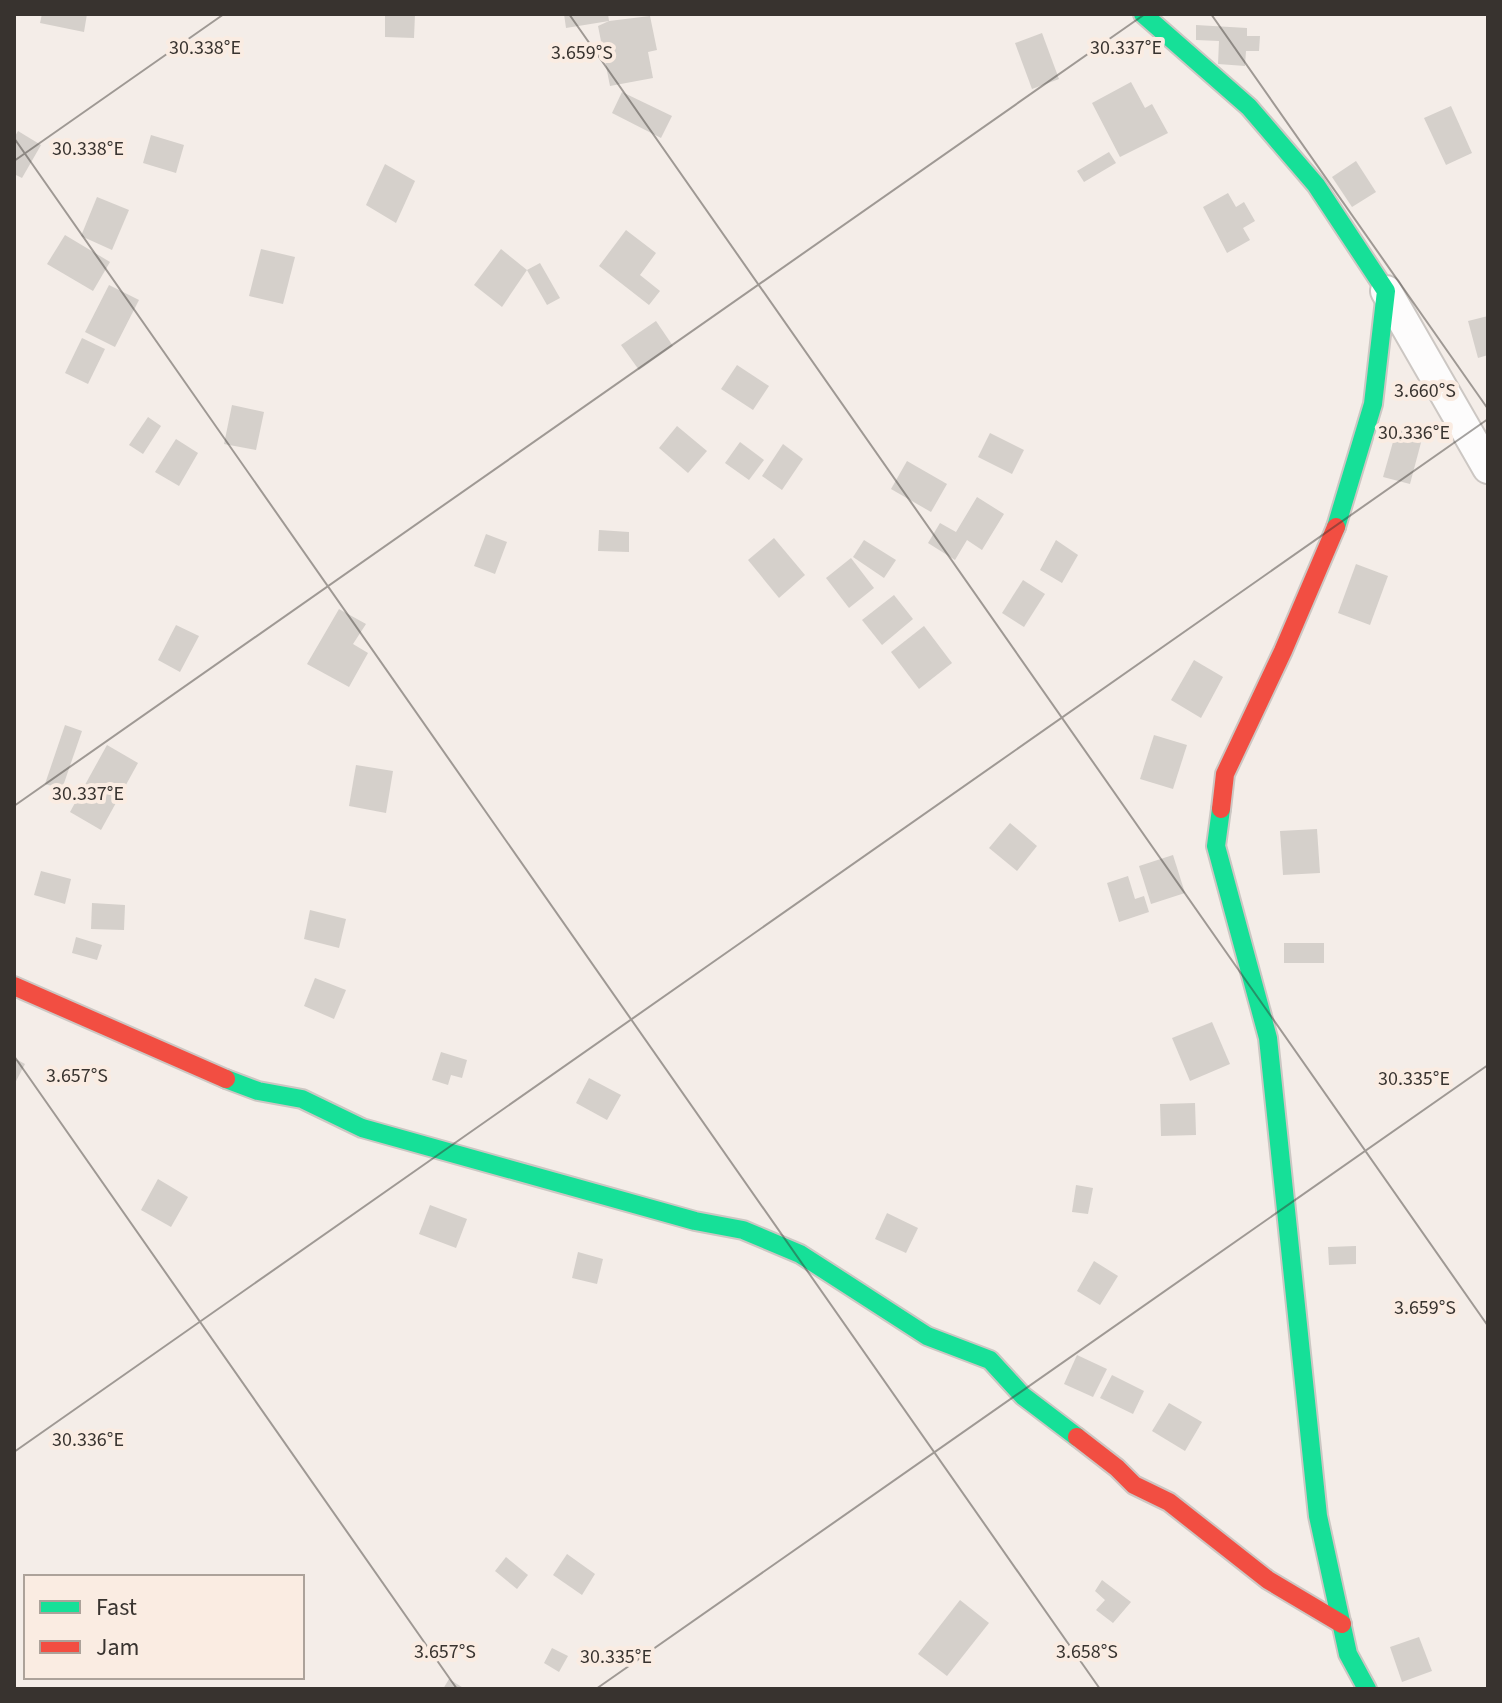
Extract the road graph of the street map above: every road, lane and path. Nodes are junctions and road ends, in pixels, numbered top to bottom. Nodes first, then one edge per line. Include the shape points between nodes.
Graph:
1 (1143, 14) edge
2 (1386, 291) junction
3 (1488, 468) edge
4 (14, 986) edge
5 (1342, 1624) junction
6 (1367, 1689) edge

1 - 2 street via 1249,107 1316,185
2 - 3 street
2 - 5 street via 1373,404 1337,525 1225,774 1216,846 1268,1038 1318,1516
4 - 5 street via 203,1071 258,1091 302,1099 362,1128 743,1230 800,1254 927,1336 990,1360 1023,1396 1134,1485 1169,1502 1268,1580
5 - 6 street via 1348,1654

